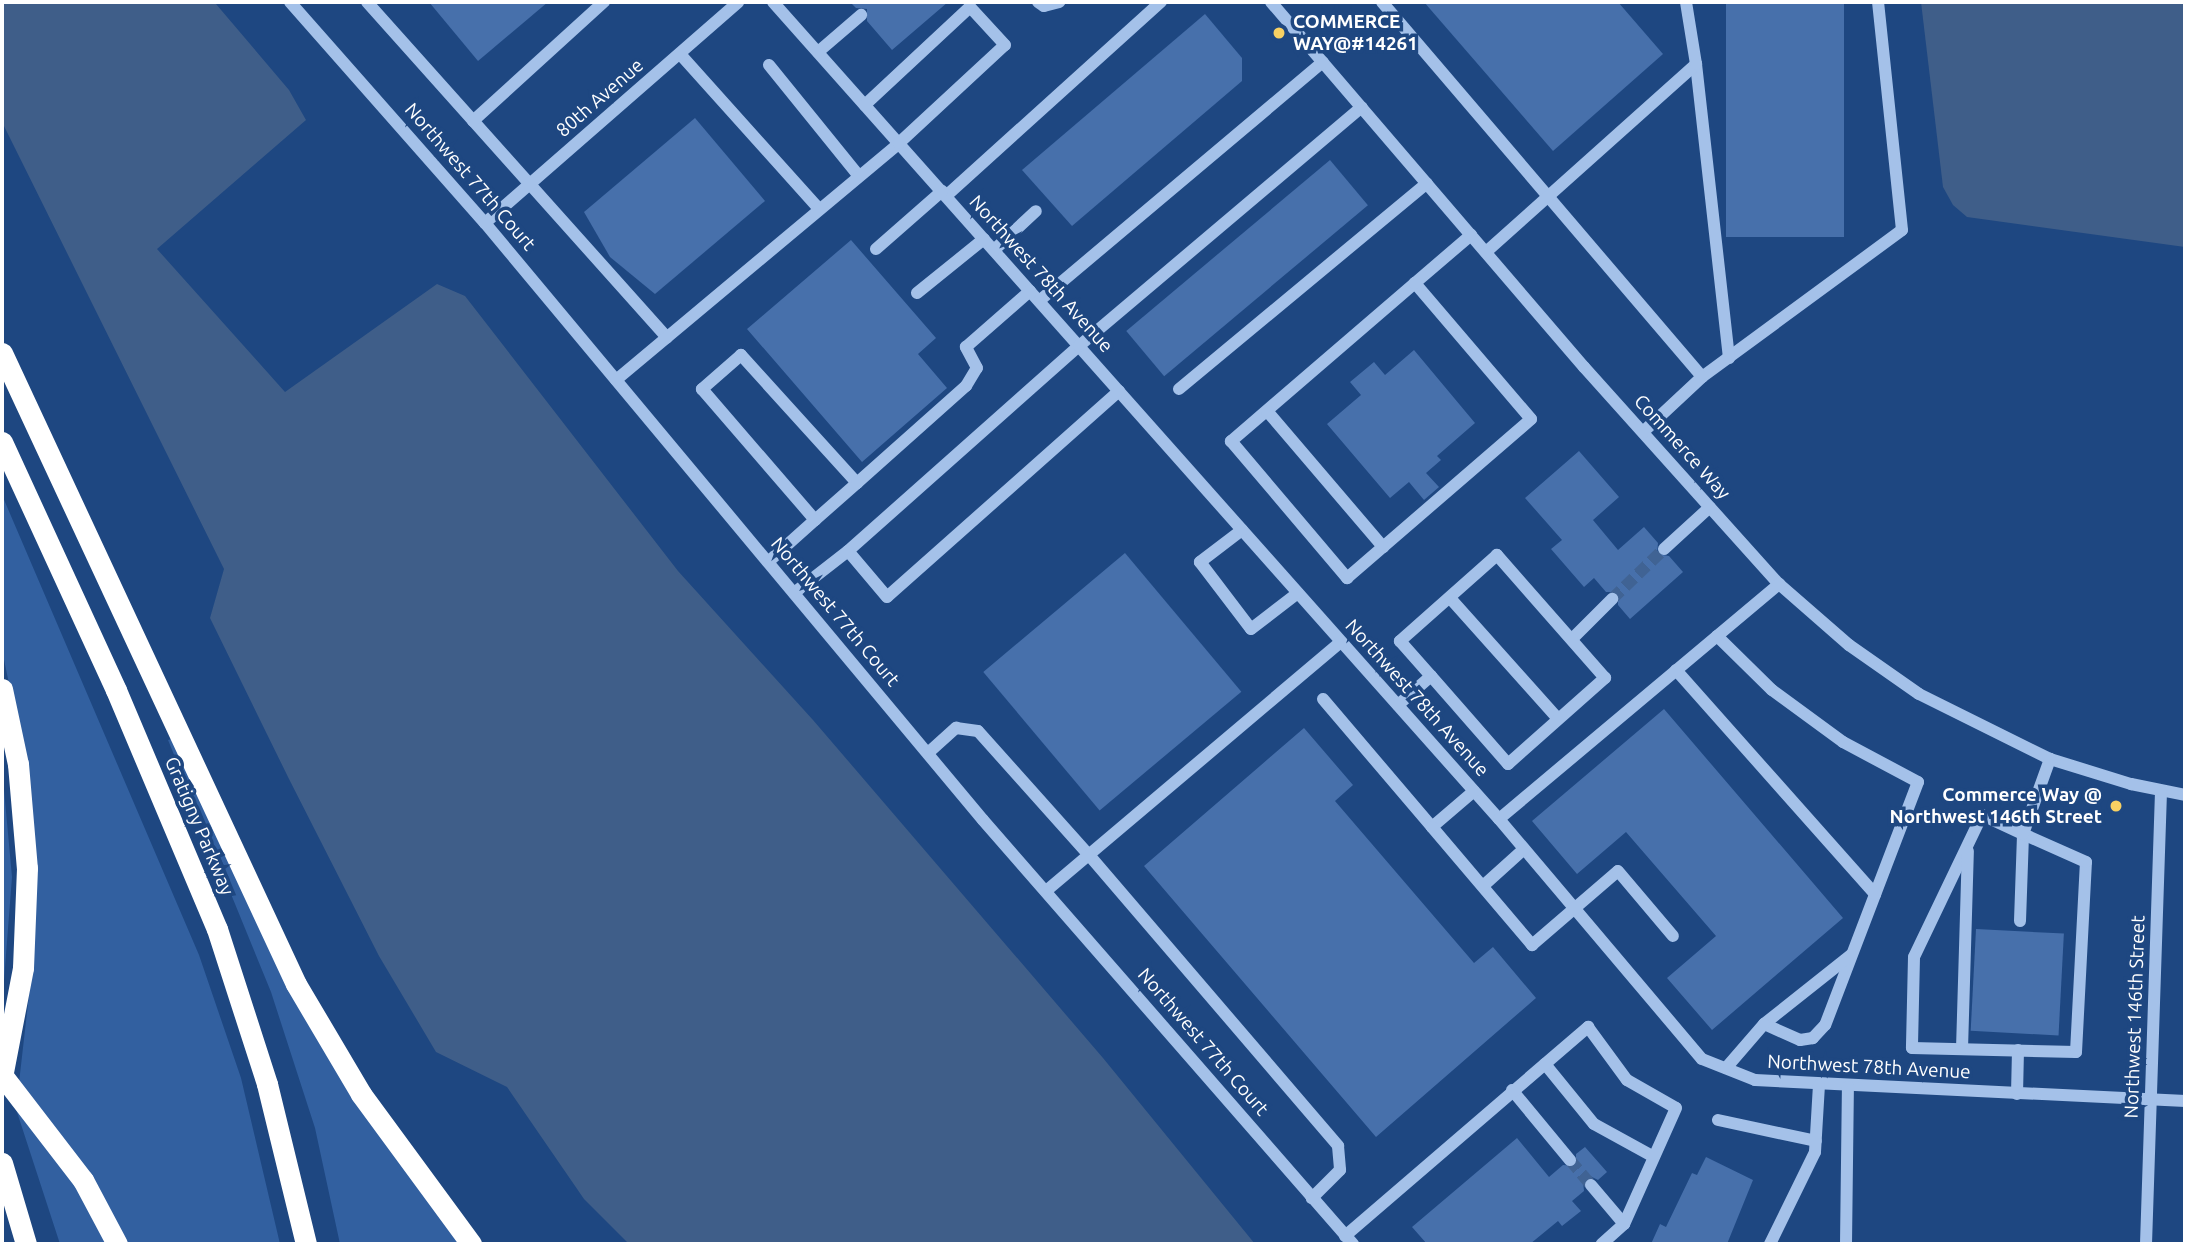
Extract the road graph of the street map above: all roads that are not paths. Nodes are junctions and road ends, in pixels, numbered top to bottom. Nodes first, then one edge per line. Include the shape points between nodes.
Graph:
1 (290, 2) edge
2 (367, 2) edge
3 (604, 2) edge
4 (738, 2) edge
5 (774, 2) edge
6 (1038, 2) edge
7 (1059, 2) edge
8 (1161, 2) edge
9 (1271, 2) edge
10 (1382, 2) edge
11 (1686, 2) edge
12 (1878, 2) edge
13 (861, 15) dead end
14 (818, 52) junction
15 (680, 54) junction
16 (1323, 62) junction
17 (1696, 64) junction
18 (769, 65) dead end
19 (865, 104) junction
20 (1362, 107) junction
21 (473, 121) junction
22 (899, 143) junction
23 (859, 176) junction
24 (1427, 183) junction
25 (530, 184) junction
26 (944, 194) junction
27 (1549, 196) junction
28 (819, 209) junction
29 (1036, 211) dead end
30 (485, 223) junction
31 (1471, 235) junction
32 (984, 239) junction
33 (876, 249) dead end
34 (993, 250) junction
35 (1486, 253) junction
36 (1415, 283) junction
37 (917, 293) dead end
38 (1035, 296) junction
39 (667, 337) junction
40 (1079, 346) junction
41 (2, 353) edge
42 (1729, 358) junction
43 (1702, 377) junction
44 (616, 380) junction
45 (1180, 389) dead end
46 (1119, 391) junction
47 (1267, 411) junction
48 (1643, 432) junction
49 (2, 442) edge
50 (857, 483) junction
51 (1710, 507) junction
52 (814, 520) junction
53 (1242, 530) junction
54 (1383, 547) junction
55 (1664, 549) tunnel mouth
56 (848, 551) junction
57 (768, 562) junction
58 (1779, 584) junction
59 (794, 593) junction
60 (1298, 593) junction
61 (1450, 597) junction
62 (1612, 599) tunnel mouth
63 (1717, 636) junction
64 (1572, 639) junction
65 (1342, 642) junction
66 (1676, 670) junction
67 (1431, 676) junction
68 (2, 689) edge
69 (1323, 699) dead end
70 (1398, 705) junction
71 (1558, 719) junction
72 (928, 753) junction
73 (2050, 759) junction
74 (1474, 791) junction
75 (2161, 791) junction
76 (2185, 794) edge
77 (1499, 819) junction
78 (1432, 827) junction
79 (2023, 834) junction
80 (1968, 844) junction
81 (1524, 849) junction
82 (1089, 855) junction
83 (1483, 886) junction
84 (1046, 891) junction
85 (1875, 894) junction
86 (1574, 909) junction
87 (2020, 921) dead end
88 (1673, 936) dead end
89 (1851, 955) junction
90 (1764, 1024) junction
91 (1962, 1049) junction
92 (2018, 1050) junction
93 (1545, 1064) junction
94 (1726, 1068) junction
95 (2, 1076) edge
96 (1819, 1085) junction
97 (1849, 1087) junction
98 (1512, 1090) junction
99 (2017, 1094) junction
100 (2153, 1100) junction
101 (2185, 1101) edge
102 (1718, 1120) dead end
103 (1816, 1142) junction
104 (1654, 1157) junction
105 (1570, 1160) tunnel mouth
106 (3, 1166) edge
107 (1591, 1185) tunnel mouth
108 (1312, 1198) junction
109 (1624, 1224) junction
110 (1349, 1240) edge
111 (26, 1244) edge
112 (117, 1244) edge
113 (306, 1244) edge
114 (471, 1244) edge
115 (1602, 1244) edge
116 (1770, 1244) edge
117 (1846, 1244) edge
118 (2146, 1244) edge

1 - 30 street, Northwest 77th Court
2 - 21 street
3 - 21 street
4 - 15 street, 80th Avenue
5 - 14 street, Northwest 78th Avenue
6 - 7 street via 1044,6
8 - 26 street
9 - 16 street, Commerce Way
10 - 27 street
11 - 17 street
12 - 42 street via 1902,230
13 - 14 street
14 - 19 street, Northwest 78th Avenue
15 - 25 street, 80th Avenue
15 - 28 street
16 - 20 street, Commerce Way
16 - 38 street
17 - 27 street
17 - 42 street
18 - 23 street
19 - 22 street, Northwest 78th Avenue
19 - 22 street via 970,7 1005,45
20 - 24 street, Commerce Way
20 - 40 street
21 - 25 street
22 - 23 street
22 - 26 street, Northwest 78th Avenue
23 - 28 street
24 - 31 street, Commerce Way
24 - 45 street
25 - 30 street, 80th Avenue
25 - 39 street
26 - 32 street, Northwest 78th Avenue
26 - 33 street
27 - 35 street
27 - 43 street
28 - 39 street
29 - 34 street
30 - 44 street, Northwest 77th Court
31 - 35 street, Commerce Way
31 - 36 street
32 - 34 street, Northwest 78th Avenue
32 - 37 street
34 - 38 street, Northwest 78th Avenue
35 - 48 street, Commerce Way
36 - 47 street
36 - 54 street via 1531,419
38 - 40 street, Northwest 78th Avenue
38 - 50 street via 966,347 977,368 966,386
39 - 44 street
40 - 46 street, Northwest 78th Avenue
40 - 56 street
41 - 114 highway via 296,984 361,1094
42 - 43 street
43 - 48 street
44 - 57 street, Northwest 77th Court
46 - 53 street, Northwest 78th Avenue
46 - 56 street via 887,597
47 - 54 street
47 - 54 street via 1231,441 1347,578
48 - 51 street, Commerce Way
49 - 113 highway, Gratigny Parkway via 116,690 217,929 267,1084
50 - 52 street
50 - 52 street via 741,355 702,389
51 - 55 street
51 - 58 street, Commerce Way
52 - 57 street
53 - 60 street, Northwest 78th Avenue
53 - 60 street via 1200,562 1251,629
56 - 59 street
57 - 59 street, Northwest 77th Court
58 - 63 street
58 - 73 street, Commerce Way via 1849,645 1919,694
59 - 72 street, Northwest 77th Court
60 - 65 street, Northwest 78th Avenue
61 - 64 street via 1497,555
61 - 67 street via 1400,641
61 - 71 street
62 - 64 street
63 - 66 street
63 - 85 street via 1772,690 1843,742 1918,782
64 - 71 street via 1605,678
65 - 70 street, Northwest 78th Avenue
65 - 82 street
66 - 77 street
66 - 85 street
67 - 70 street
67 - 71 street via 1508,764
68 - 95 highway via 18,764 27,868 23,968
69 - 78 street
70 - 74 street, Northwest 78th Avenue
72 - 82 street via 956,728 978,731
72 - 84 street, Northwest 77th Court
73 - 75 street, Commerce Way
73 - 79 street
74 - 77 street, Northwest 78th Avenue
74 - 78 street
75 - 76 street, Commerce Way
75 - 100 street, Northwest 146th Street
77 - 81 street, Northwest 78th Avenue
78 - 83 street
79 - 80 street via 1982,815
79 - 87 street
79 - 92 street via 2086,862 2076,1052
80 - 91 street
80 - 91 street via 1914,957 1912,1048
81 - 83 street
81 - 86 street, Northwest 78th Avenue
82 - 84 street
82 - 108 street via 1338,1146 1340,1170
83 - 86 street via 1532,945
84 - 108 street, Northwest 77th Court
85 - 89 street
86 - 88 street via 1618,871
86 - 94 street, Northwest 78th Avenue via 1702,1059
89 - 90 street
89 - 90 street via 1825,1025 1813,1038 1800,1040
90 - 94 street
91 - 92 street
92 - 99 street
93 - 98 street
93 - 104 street via 1594,1124
93 - 104 street via 1588,1027 1627,1080 1676,1108
94 - 96 street, Northwest 78th Avenue via 1755,1080
95 - 112 highway, bridge via 83,1180
96 - 97 street, Northwest 78th Avenue
96 - 103 street
97 - 99 street, Northwest 78th Avenue
97 - 117 street
98 - 105 street
98 - 110 street
99 - 100 street, Northwest 78th Avenue
100 - 101 street, Northwest 78th Avenue
100 - 118 street, Northwest 146th Street
102 - 103 street
103 - 116 street
104 - 109 street
106 - 111 highway
107 - 109 street
108 - 110 street, Northwest 77th Court
109 - 115 street

